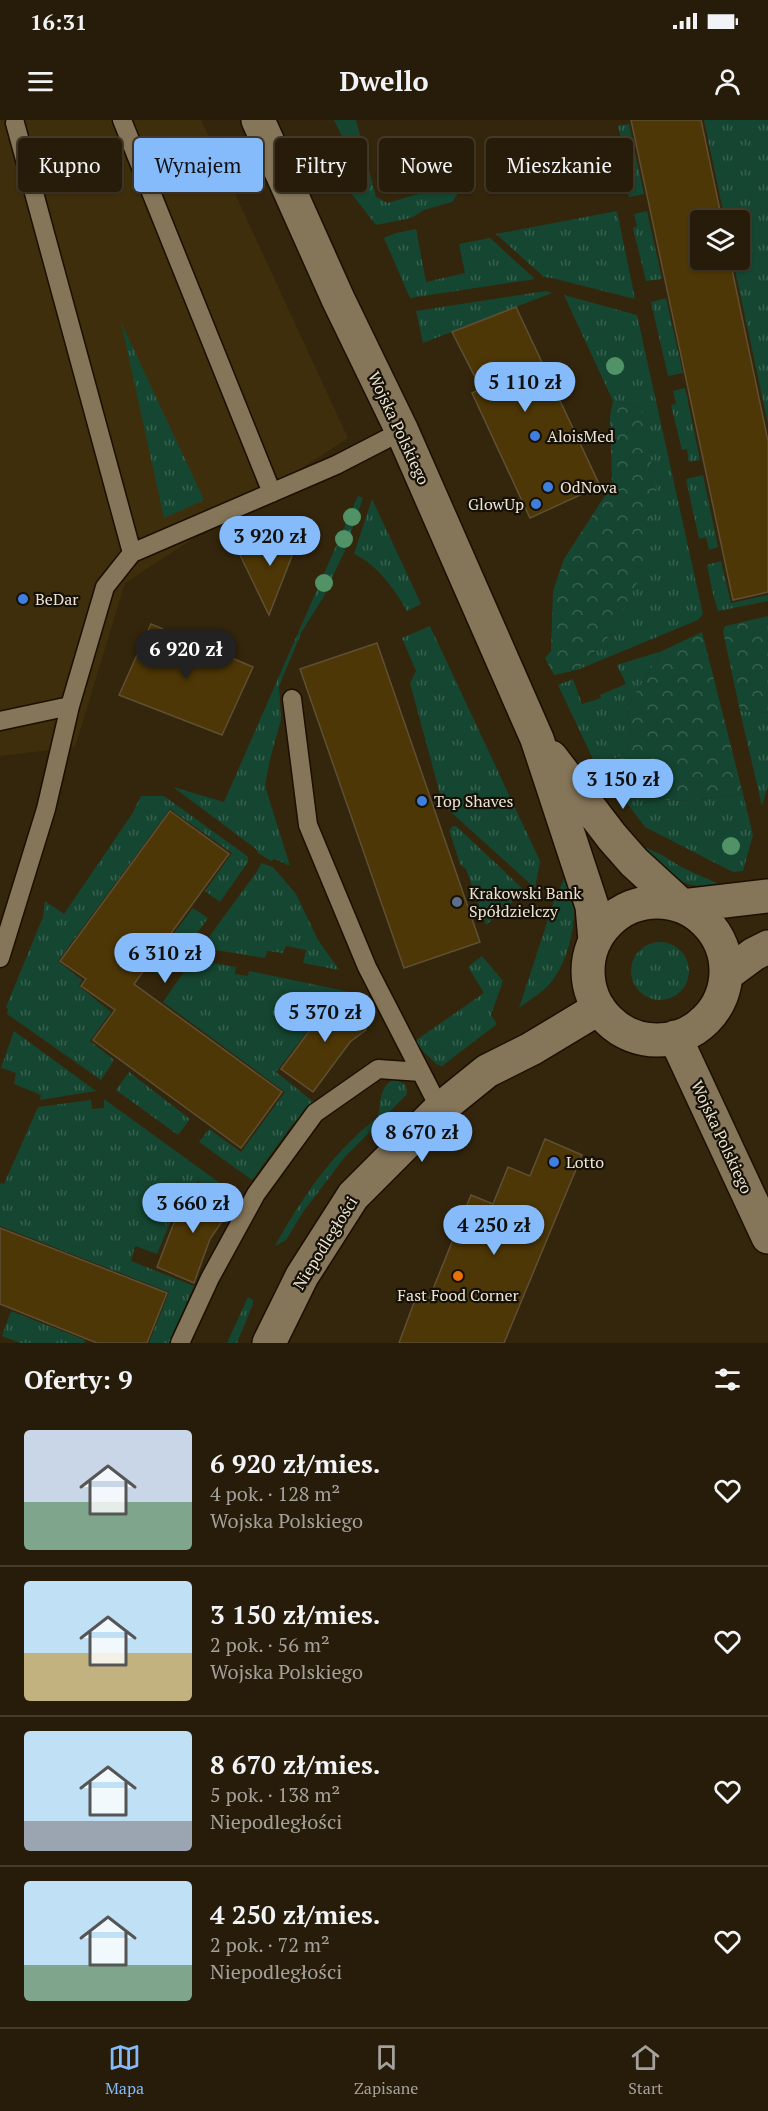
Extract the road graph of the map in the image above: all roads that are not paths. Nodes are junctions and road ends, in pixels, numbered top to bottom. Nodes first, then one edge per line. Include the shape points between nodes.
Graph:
1 (122, 120) edge
2 (258, 120) edge
3 (13, 123) edge
4 (402, 431) junction
5 (272, 493) junction
6 (132, 552) junction
7 (292, 699) dead end
8 (70, 706) junction
9 (0, 721) edge
10 (537, 739) junction
11 (768, 896) edge
12 (682, 906) junction
13 (595, 941) junction
14 (768, 947) edge
15 (0, 958) edge
16 (727, 974) junction
17 (599, 1008) junction
18 (675, 1037) junction
19 (421, 1072) junction
20 (440, 1109) junction
21 (768, 1237) edge
22 (180, 1343) edge
23 (269, 1343) edge

1 - 5 lane
2 - 4 street, Wojska Polskiego
3 - 6 lane
4 - 5 lane
4 - 10 street, Wojska Polskiego
5 - 6 lane
6 - 8 lane via 105,587
7 - 19 lane via 308,825 368,967
8 - 9 lane
8 - 15 lane via 46,808
10 - 12 street, Wojska Polskiego via 612,837
10 - 13 street, Wojska Polskiego via 592,906
11 - 12 street
12 - 13 street via 647,902 630,907 613,918
12 - 16 street via 697,914 720,940
13 - 17 street via 588,970
14 - 16 street
16 - 18 street via 722,995 711,1014 695,1029
17 - 18 street via 614,1025 633,1035 654,1040
17 - 20 street, Niepodległości via 487,1071
18 - 21 street, Wojska Polskiego
19 - 20 lane
19 - 22 lane via 378,1069 315,1113 256,1194
20 - 23 street, Niepodległości via 353,1196 302,1275

